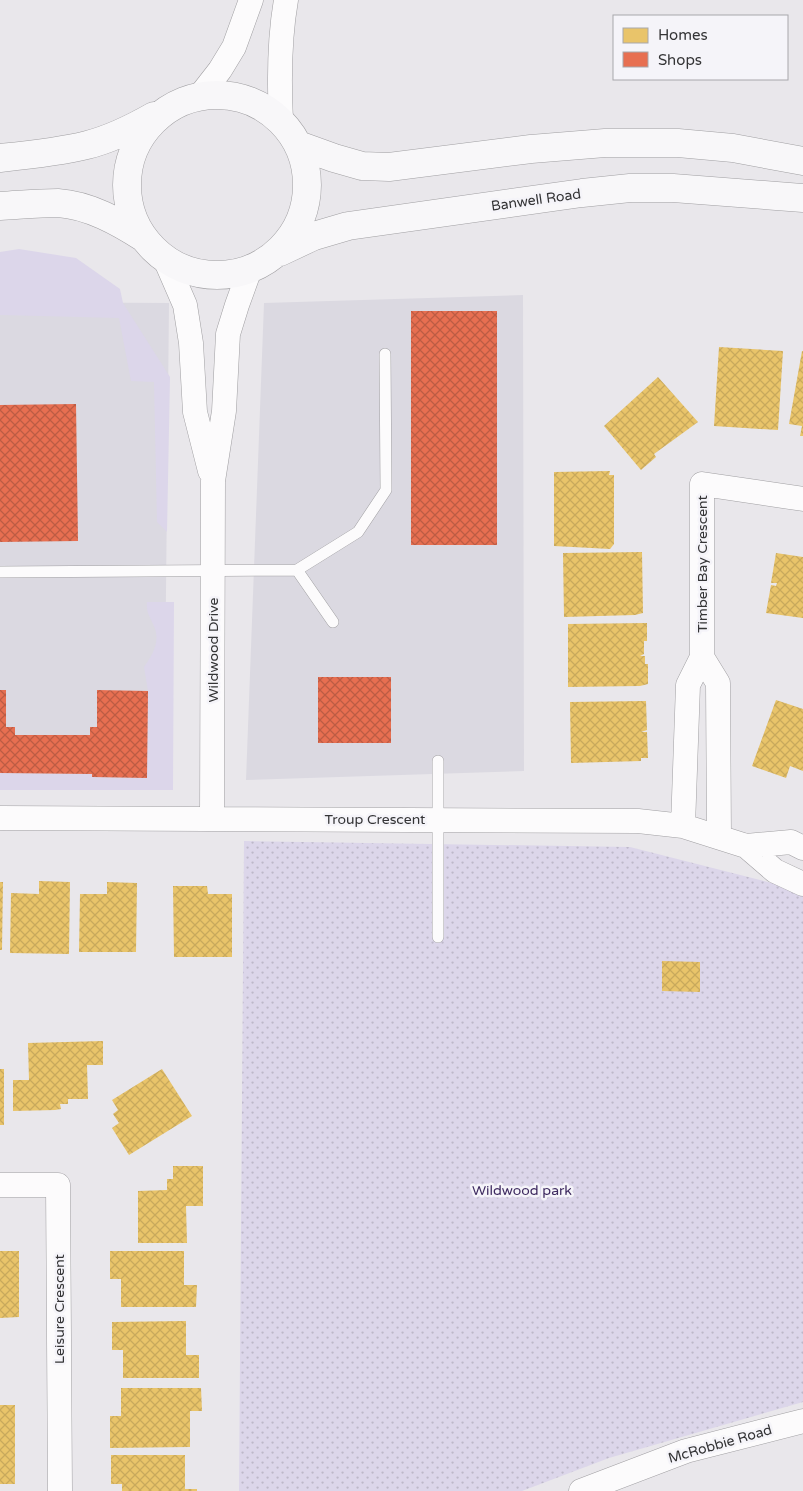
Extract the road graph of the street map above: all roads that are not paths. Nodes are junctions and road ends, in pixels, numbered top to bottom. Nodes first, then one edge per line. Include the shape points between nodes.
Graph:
1 (251, 0) edge
2 (286, 0) edge
3 (199, 97) junction
4 (171, 107) junction
5 (281, 121) junction
6 (298, 145) junction
7 (0, 158) edge
8 (803, 161) edge
9 (803, 198) edge
10 (0, 206) edge
11 (144, 238) junction
12 (276, 254) junction
13 (165, 259) junction
14 (250, 269) junction
15 (385, 354) dead end
16 (213, 481) junction
17 (803, 500) edge
18 (213, 570) junction
19 (297, 570) junction
20 (0, 572) edge
21 (333, 622) dead end
22 (702, 657) junction
23 (438, 761) dead end
24 (0, 818) edge
25 (212, 819) junction
26 (438, 820) junction
27 (683, 826) junction
28 (719, 837) junction
29 (746, 846) junction
30 (803, 848) edge
31 (803, 884) edge
32 (438, 937) dead end
33 (0, 1185) edge
34 (803, 1421) edge
35 (60, 1491) edge
36 (581, 1491) edge

1 - 3 street via 234,47
2 - 5 street via 279,75
3 - 4 main road
3 - 5 main road via 228,95 257,104
4 - 7 main road via 126,132 88,145
4 - 11 main road via 148,127 134,152 130,167 127,182 131,211
5 - 6 main road
6 - 8 main road via 362,166 389,167 605,142 733,148
6 - 12 main road via 307,174 306,203 295,231
9 - 12 main road, Banwell Road via 673,188 582,193 348,226 314,236
10 - 11 main road via 60,203 112,220
11 - 13 main road, Banwell Road
12 - 14 main road, Banwell Road
13 - 14 main road, Banwell Road via 192,272 221,276
13 - 16 street, Wildwood Drive via 185,305 195,412
14 - 16 street, Wildwood Drive via 228,334 224,411
15 - 19 lane via 386,490 358,532
16 - 18 street, Wildwood Drive
17 - 22 street, Timber Bay Crescent via 702,484
18 - 19 lane
18 - 20 lane
18 - 25 street, Wildwood Drive
19 - 21 lane
22 - 27 street, Timber Bay Crescent via 688,686
22 - 28 street via 718,683
23 - 26 lane
24 - 25 street, Troup Crescent
25 - 26 street, Troup Crescent
26 - 27 street, Troup Crescent via 638,821
26 - 32 lane
27 - 28 street, Troup Crescent
28 - 29 street, Troup Crescent
29 - 30 street, Troup Crescent via 791,842
29 - 31 street, Troup Crescent via 776,871
33 - 35 street, Leisure Crescent via 58,1185
34 - 36 street, McRobbie Road via 686,1451

